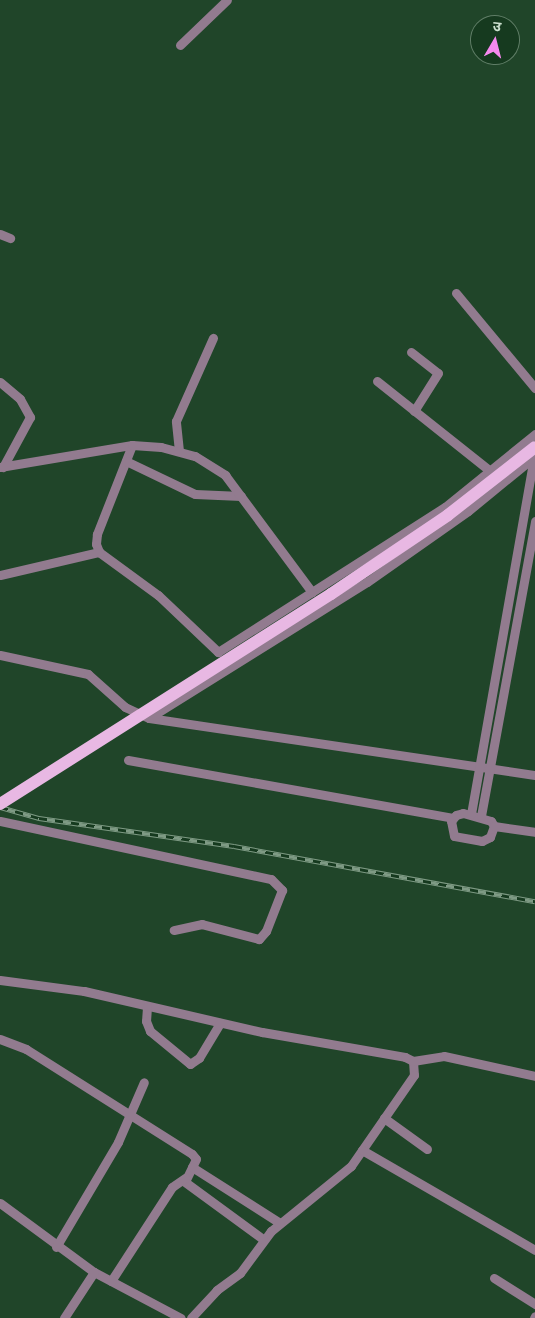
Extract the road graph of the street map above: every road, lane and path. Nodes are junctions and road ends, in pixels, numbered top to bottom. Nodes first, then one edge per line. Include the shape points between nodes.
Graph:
1 (227, 0) edge
2 (180, 45) dead end
3 (0, 234) edge
4 (10, 238) dead end
5 (456, 293) dead end
6 (213, 338) dead end
7 (411, 352) dead end
8 (377, 381) dead end
9 (0, 382) edge
10 (535, 388) edge
11 (414, 410) junction
12 (535, 434) edge
13 (132, 445) junction
14 (179, 450) junction
15 (535, 452) edge
16 (126, 461) junction
17 (2, 467) edge
18 (490, 471) junction
19 (241, 496) junction
20 (535, 521) edge
21 (99, 552) junction
22 (0, 575) edge
23 (312, 592) junction
24 (0, 655) edge
25 (149, 718) junction
26 (128, 760) dead end
27 (484, 766) junction
28 (535, 775) edge
29 (0, 804) edge
30 (471, 814) junction
31 (481, 816) junction
32 (453, 818) junction
33 (0, 821) edge
34 (494, 826) junction
35 (535, 832) edge
36 (174, 930) dead end
37 (0, 980) edge
38 (147, 1007) junction
39 (220, 1023) junction
40 (0, 1039) edge
41 (413, 1061) junction
42 (535, 1076) edge
43 (144, 1082) dead end
44 (132, 1114) junction
45 (384, 1118) junction
46 (427, 1149) dead end
47 (362, 1150) junction
48 (192, 1167) junction
49 (185, 1178) junction
50 (0, 1203) edge
51 (280, 1223) junction
52 (263, 1239) junction
53 (56, 1247) junction
54 (535, 1250) edge
55 (94, 1272) junction
56 (494, 1278) dead end
57 (111, 1280) junction
58 (535, 1304) edge
59 (64, 1318) edge
60 (181, 1318) edge
61 (191, 1318) edge

1 - 2 street
3 - 4 street
5 - 10 street
6 - 14 street via 176,422
7 - 11 street via 438,373
8 - 11 street
9 - 17 street via 20,400 30,417
11 - 18 street
12 - 18 street
13 - 14 street
13 - 16 street
13 - 17 street
14 - 19 street via 217,468
15 - 25 street via 468,511 367,582
15 - 27 street
15 - 29 main road, bridge via 331,594
16 - 19 street via 195,494
16 - 21 street via 97,534
18 - 23 street via 445,507
19 - 23 street
20 - 27 street
21 - 22 street
21 - 23 street via 151,590 218,652
24 - 25 street via 88,674 125,708
25 - 27 street
26 - 32 street
27 - 28 street
27 - 30 street
27 - 31 street
30 - 31 street
30 - 32 street via 463,813
31 - 34 street via 491,820
32 - 34 street via 451,830 454,836 461,838 490,838
33 - 36 street via 271,879 282,890 266,931 259,939 202,924
34 - 35 street
37 - 38 street via 84,991
38 - 39 street
38 - 39 street via 146,1020 150,1031 190,1064 198,1058
39 - 41 street
40 - 44 street via 26,1049
41 - 42 street via 444,1056
41 - 45 street via 414,1075
43 - 44 street
44 - 48 street via 195,1156
44 - 53 street
45 - 46 street
45 - 47 street
47 - 51 street via 345,1173
47 - 54 street
48 - 49 street
48 - 51 street
49 - 52 street via 187,1184
49 - 57 street via 172,1187
50 - 53 street
51 - 52 street
52 - 61 street via 240,1273 217,1290
53 - 55 street
55 - 57 street
55 - 59 street
56 - 58 street
57 - 60 street

